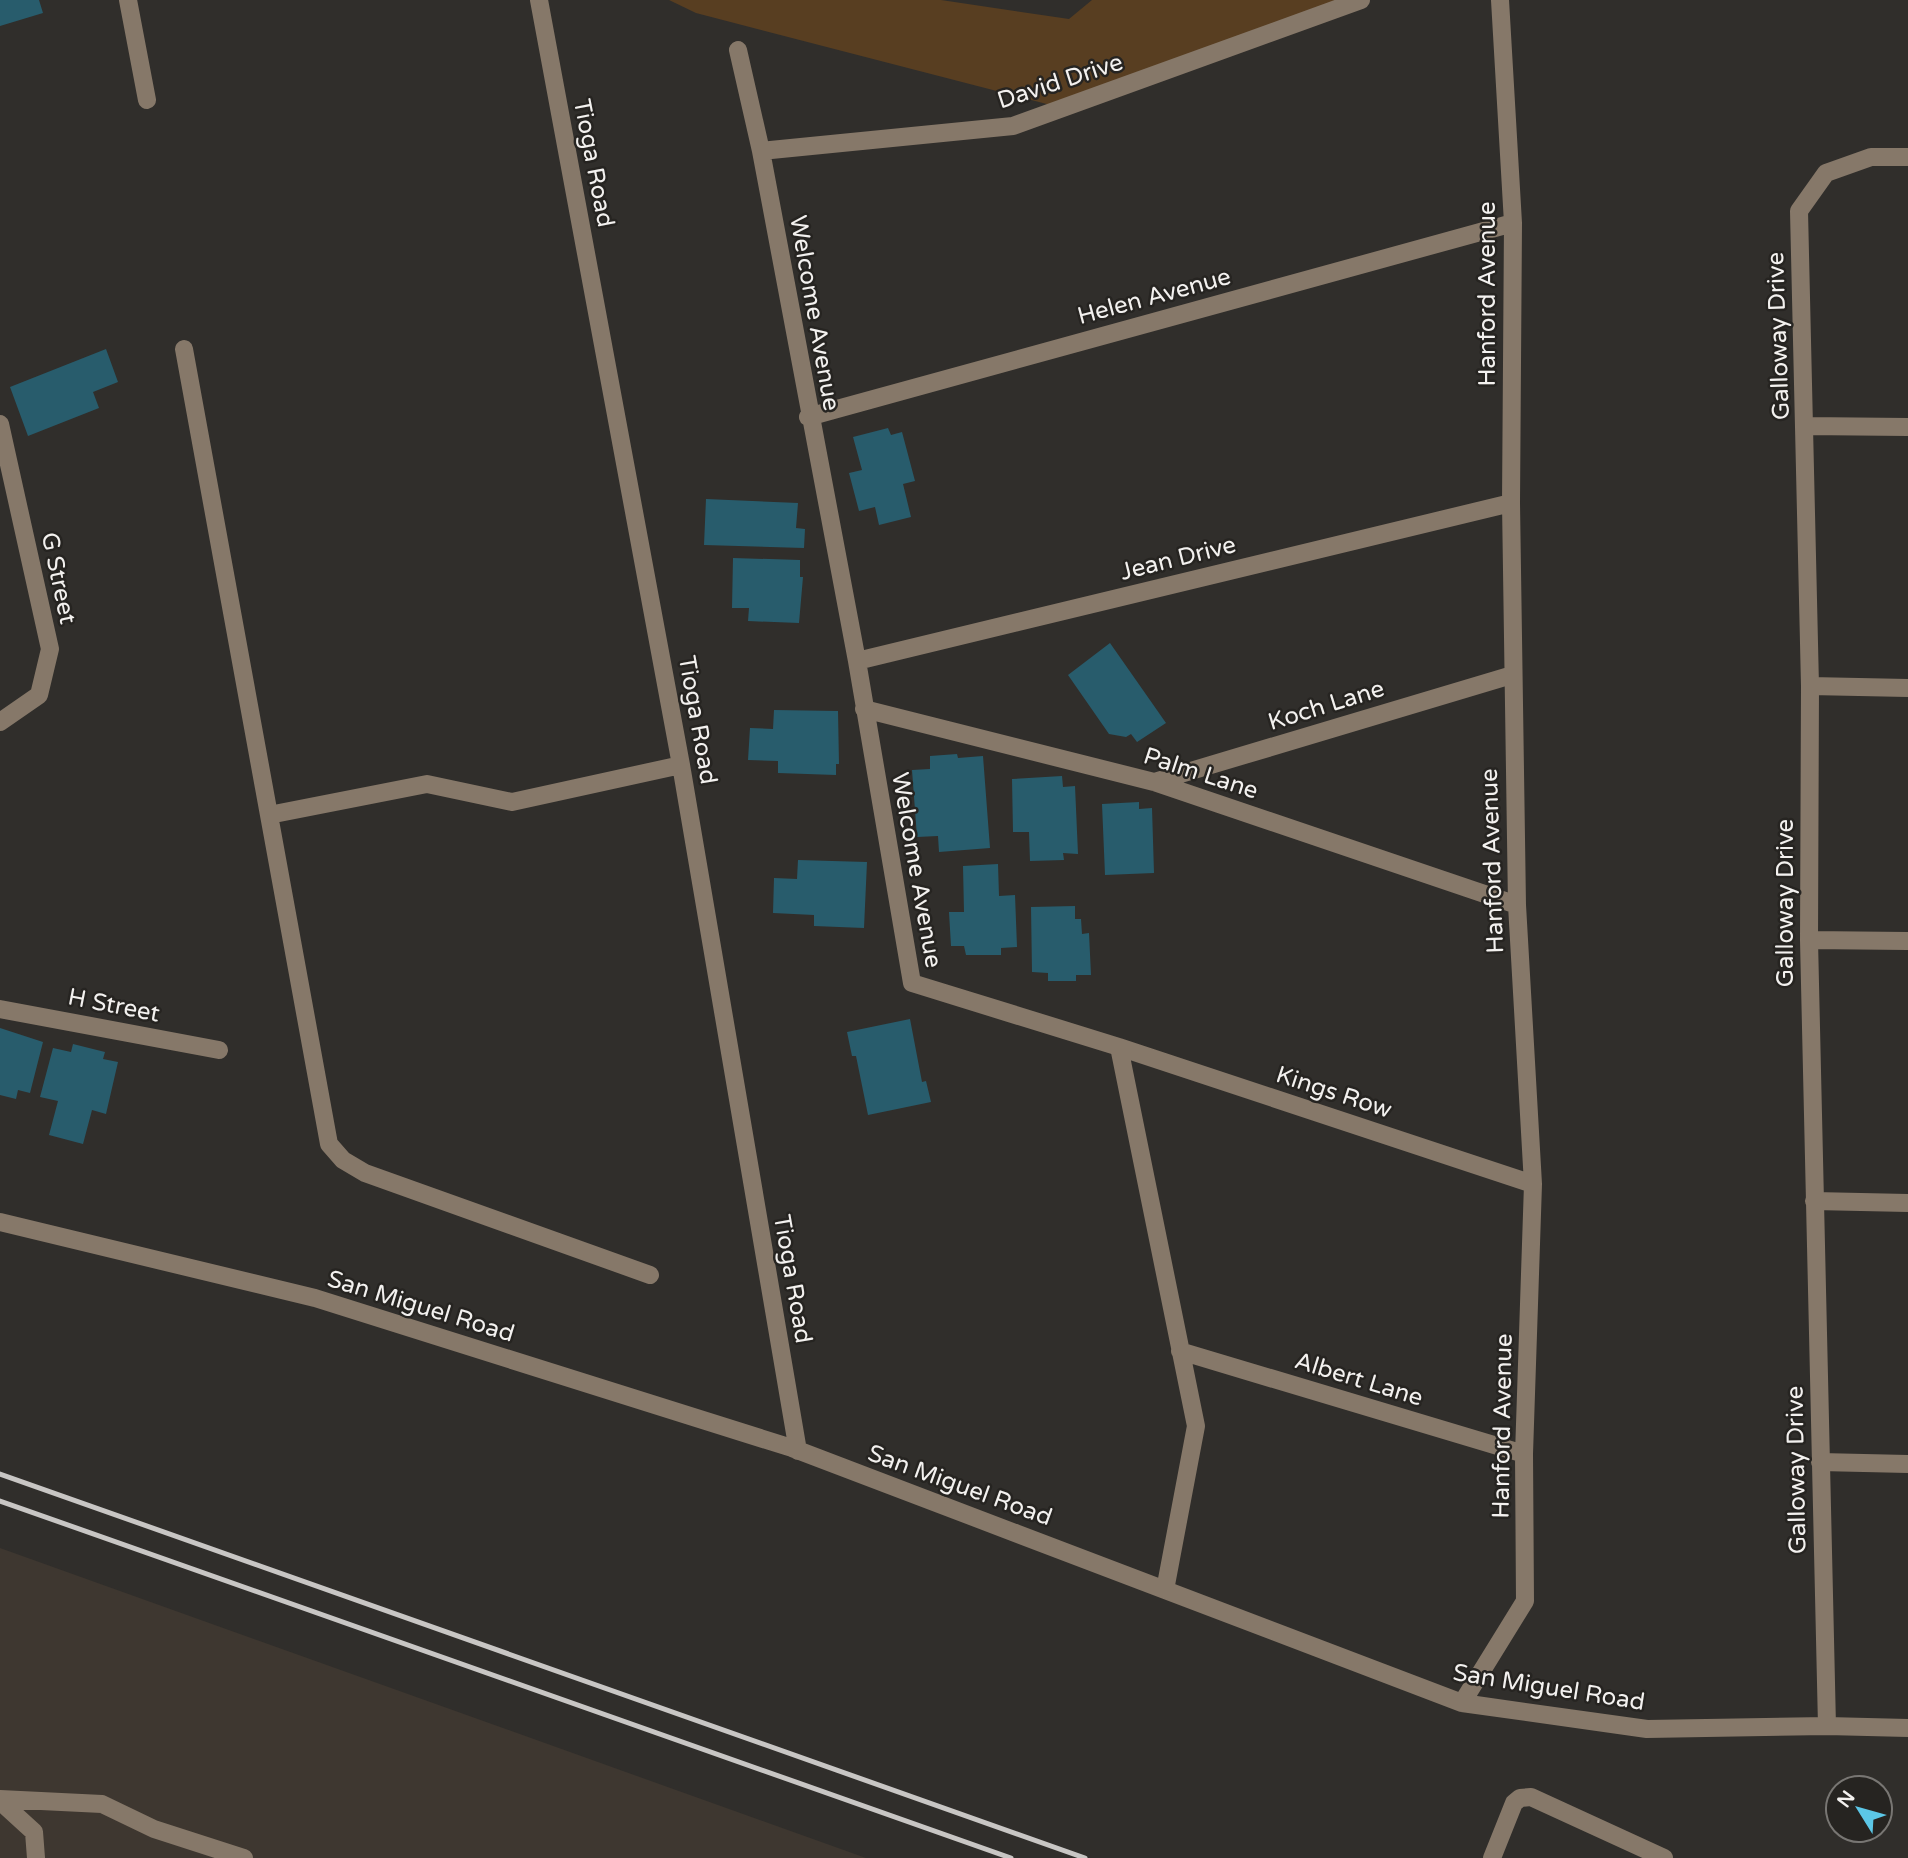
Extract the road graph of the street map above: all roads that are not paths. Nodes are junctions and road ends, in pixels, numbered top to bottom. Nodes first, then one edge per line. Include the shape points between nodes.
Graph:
1 (128, 0) edge
2 (539, 0) edge
3 (1362, 0) edge
4 (1500, 0) edge
5 (738, 50) dead end
6 (147, 100) dead end
7 (761, 151) junction
8 (1908, 157) edge
9 (1513, 223) junction
10 (184, 349) dead end
11 (808, 416) junction
12 (0, 425) edge
13 (1805, 426) junction
14 (1908, 427) edge
15 (1511, 502) junction
16 (857, 661) junction
17 (1512, 675) junction
18 (1810, 686) junction
19 (1908, 688) edge
20 (864, 709) junction
21 (0, 722) edge
22 (681, 765) junction
23 (1154, 782) junction
24 (269, 815) junction
25 (1517, 905) junction
26 (1809, 940) junction
27 (1908, 941) edge
28 (0, 1009) edge
29 (1119, 1047) junction
30 (219, 1050) dead end
31 (1534, 1184) junction
32 (1814, 1201) junction
33 (1908, 1203) edge
34 (0, 1222) edge
35 (650, 1275) dead end
36 (1180, 1351) junction
37 (797, 1451) junction
38 (1524, 1454) junction
39 (1820, 1462) junction
40 (1908, 1464) edge
41 (1165, 1590) junction
42 (1462, 1703) junction
43 (1827, 1726) junction
44 (1908, 1728) edge
45 (0, 1800) edge
46 (36, 1858) edge
47 (244, 1858) edge
48 (1492, 1858) edge
49 (1664, 1858) edge

1 - 6 street
2 - 22 street, Tioga Road
3 - 7 street, David Drive via 1013,126
4 - 9 street, Hanford Avenue
5 - 7 street, Welcome Avenue
7 - 11 street, Welcome Avenue
8 - 13 street, Galloway Drive via 1871,157 1826,173 1799,211
9 - 11 street, Helen Avenue
9 - 15 street, Hanford Avenue
10 - 24 street
11 - 16 street, Welcome Avenue
12 - 21 street, G Street via 50,649 38,695
13 - 14 street
13 - 18 street, Galloway Drive
15 - 16 street, Jean Drive
15 - 17 street, Hanford Avenue
16 - 20 street, Welcome Avenue
17 - 23 street, Koch Lane
17 - 25 street, Hanford Avenue
18 - 19 street
18 - 26 street, Galloway Drive
20 - 23 street, Palm Lane
20 - 29 street, Welcome Avenue via 912,983
22 - 24 street via 512,802 427,785
22 - 37 street, Tioga Road
23 - 25 street, Palm Lane
24 - 35 street via 329,1144 342,1160 365,1173
25 - 31 street, Hanford Avenue
26 - 27 street
26 - 32 street, Galloway Drive
28 - 30 street, H Street
29 - 31 street, Kings Row
29 - 36 street
31 - 38 street, Hanford Avenue
32 - 33 street
32 - 39 street, Galloway Drive
34 - 37 street, San Miguel Road via 315,1298
36 - 38 street, Albert Lane
36 - 41 street via 1196,1426
37 - 41 street, San Miguel Road
38 - 42 street, Hanford Avenue via 1525,1601
39 - 40 street
39 - 43 street, Galloway Drive
41 - 42 street, San Miguel Road
42 - 43 street, San Miguel Road via 1647,1729
43 - 44 street, San Miguel Road
45 - 46 street via 34,1832
45 - 47 street via 102,1804 154,1829
48 - 49 street via 1514,1803 1531,1797

